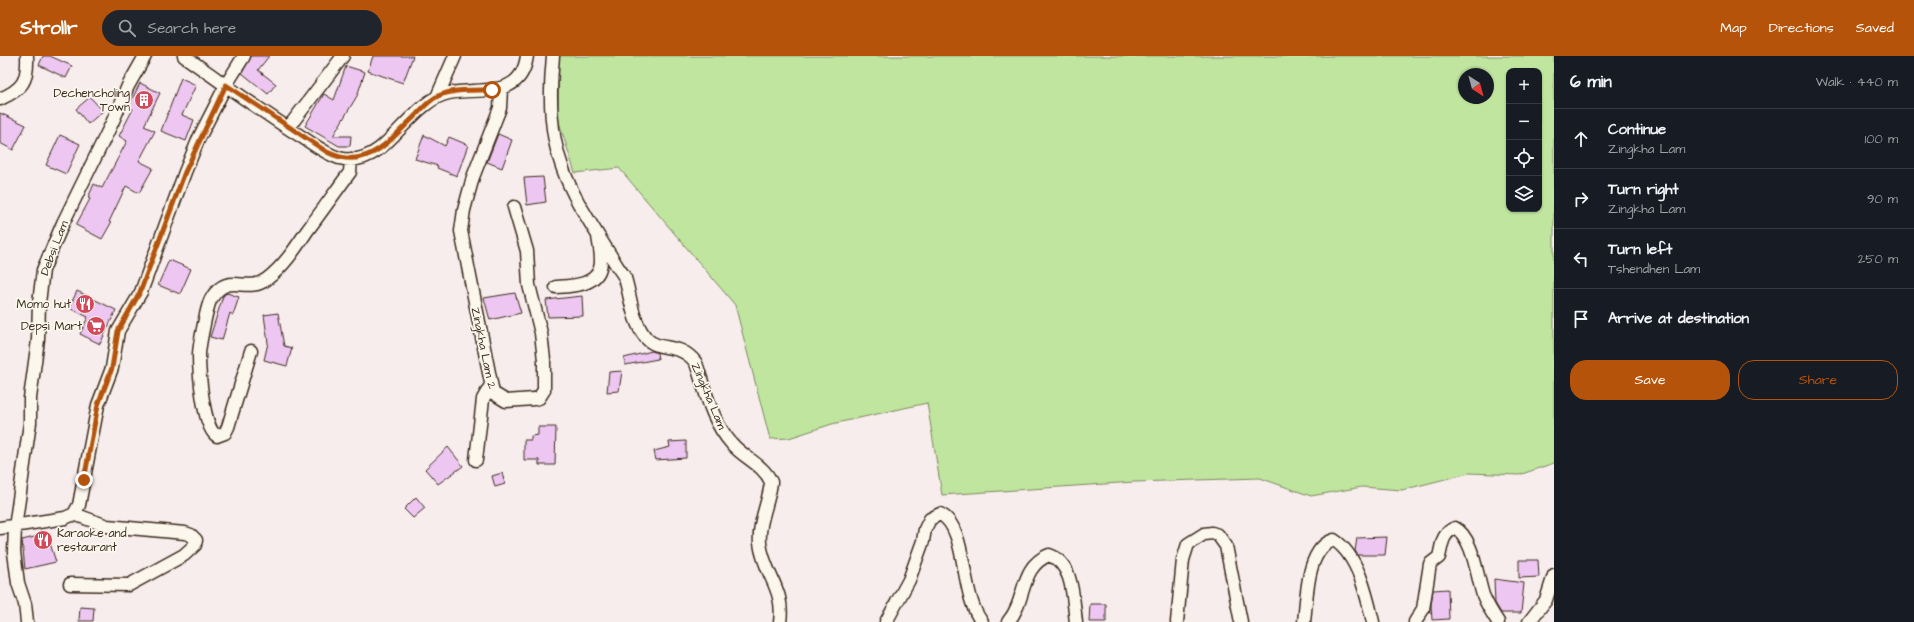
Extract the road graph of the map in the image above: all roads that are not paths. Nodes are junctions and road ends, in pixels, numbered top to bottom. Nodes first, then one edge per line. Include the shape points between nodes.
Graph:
1 (27, 56) edge
2 (145, 56) edge
3 (184, 56) edge
4 (244, 56) edge
5 (343, 56) edge
6 (455, 56) edge
7 (527, 56) edge
8 (553, 56) edge
9 (226, 85) junction
10 (501, 89) junction
11 (437, 97) junction
12 (0, 99) edge
13 (288, 128) junction
14 (351, 160) junction
15 (514, 207) dead end
16 (597, 233) junction
17 (556, 287) dead end
18 (251, 351) dead end
19 (491, 385) junction
20 (476, 460) dead end
21 (74, 514) junction
22 (15, 527) junction
23 (0, 528) edge
24 (1554, 575) edge
25 (70, 584) dead end
26 (27, 622) edge
27 (780, 622) edge
28 (886, 622) edge
29 (982, 622) edge
30 (1008, 622) edge
31 (1076, 622) edge
32 (1177, 622) edge
33 (1240, 622) edge
34 (1304, 622) edge
35 (1373, 622) edge
36 (1415, 622) edge
37 (1498, 622) edge
38 (1530, 622) edge

1 - 12 street via 28,73 22,83 9,95
2 - 22 street, Debsi Lam via 128,86 43,270 38,340 30,398 30,423
3 - 9 street
4 - 9 street
5 - 13 street
6 - 11 street
7 - 10 street via 522,73 515,83
8 - 16 street, Zingkha Lam via 550,80 554,144 570,187
9 - 13 street
9 - 21 street via 185,172 140,292 118,331 112,368 98,405 79,505
10 - 11 street via 462,91
10 - 19 street, Zingkha Lam 2 via 500,108 473,177 464,210 462,231
11 - 14 street via 426,104 379,149 364,158
13 - 14 street via 333,155
14 - 18 street via 350,172 282,267 259,283 248,286 231,282 220,288 210,300 199,355 205,410 210,429 217,436 225,433 228,427
15 - 19 street, Zingkha Lam 2 via 527,251 529,285 541,333 544,390 539,398 506,401 496,396
16 - 17 street via 600,268 595,277 578,285
16 - 27 street, Zingkha Lam via 625,277 634,314 646,338 658,345 683,350 693,358 712,409 727,438 766,473 771,482 760,542 766,568 780,596
19 - 20 street via 483,399
21 - 22 street
21 - 25 street via 107,526 185,533 196,540 195,545 184,555 129,585
22 - 23 street
22 - 26 street, Debsi Lam via 15,567
24 - 38 street via 1546,600
28 - 29 street via 909,580 925,529 930,519 940,514 950,522 957,533 965,582
30 - 31 street via 1017,608 1031,568 1041,558 1049,555 1059,561 1068,575
32 - 33 street via 1183,560 1188,544 1204,534 1212,533 1218,535 1226,546
34 - 35 street via 1310,568 1323,547 1334,540 1343,546 1351,558 1366,593
36 - 37 street via 1423,609 1430,564 1439,557 1444,536 1455,528 1460,531 1472,553 1483,594

